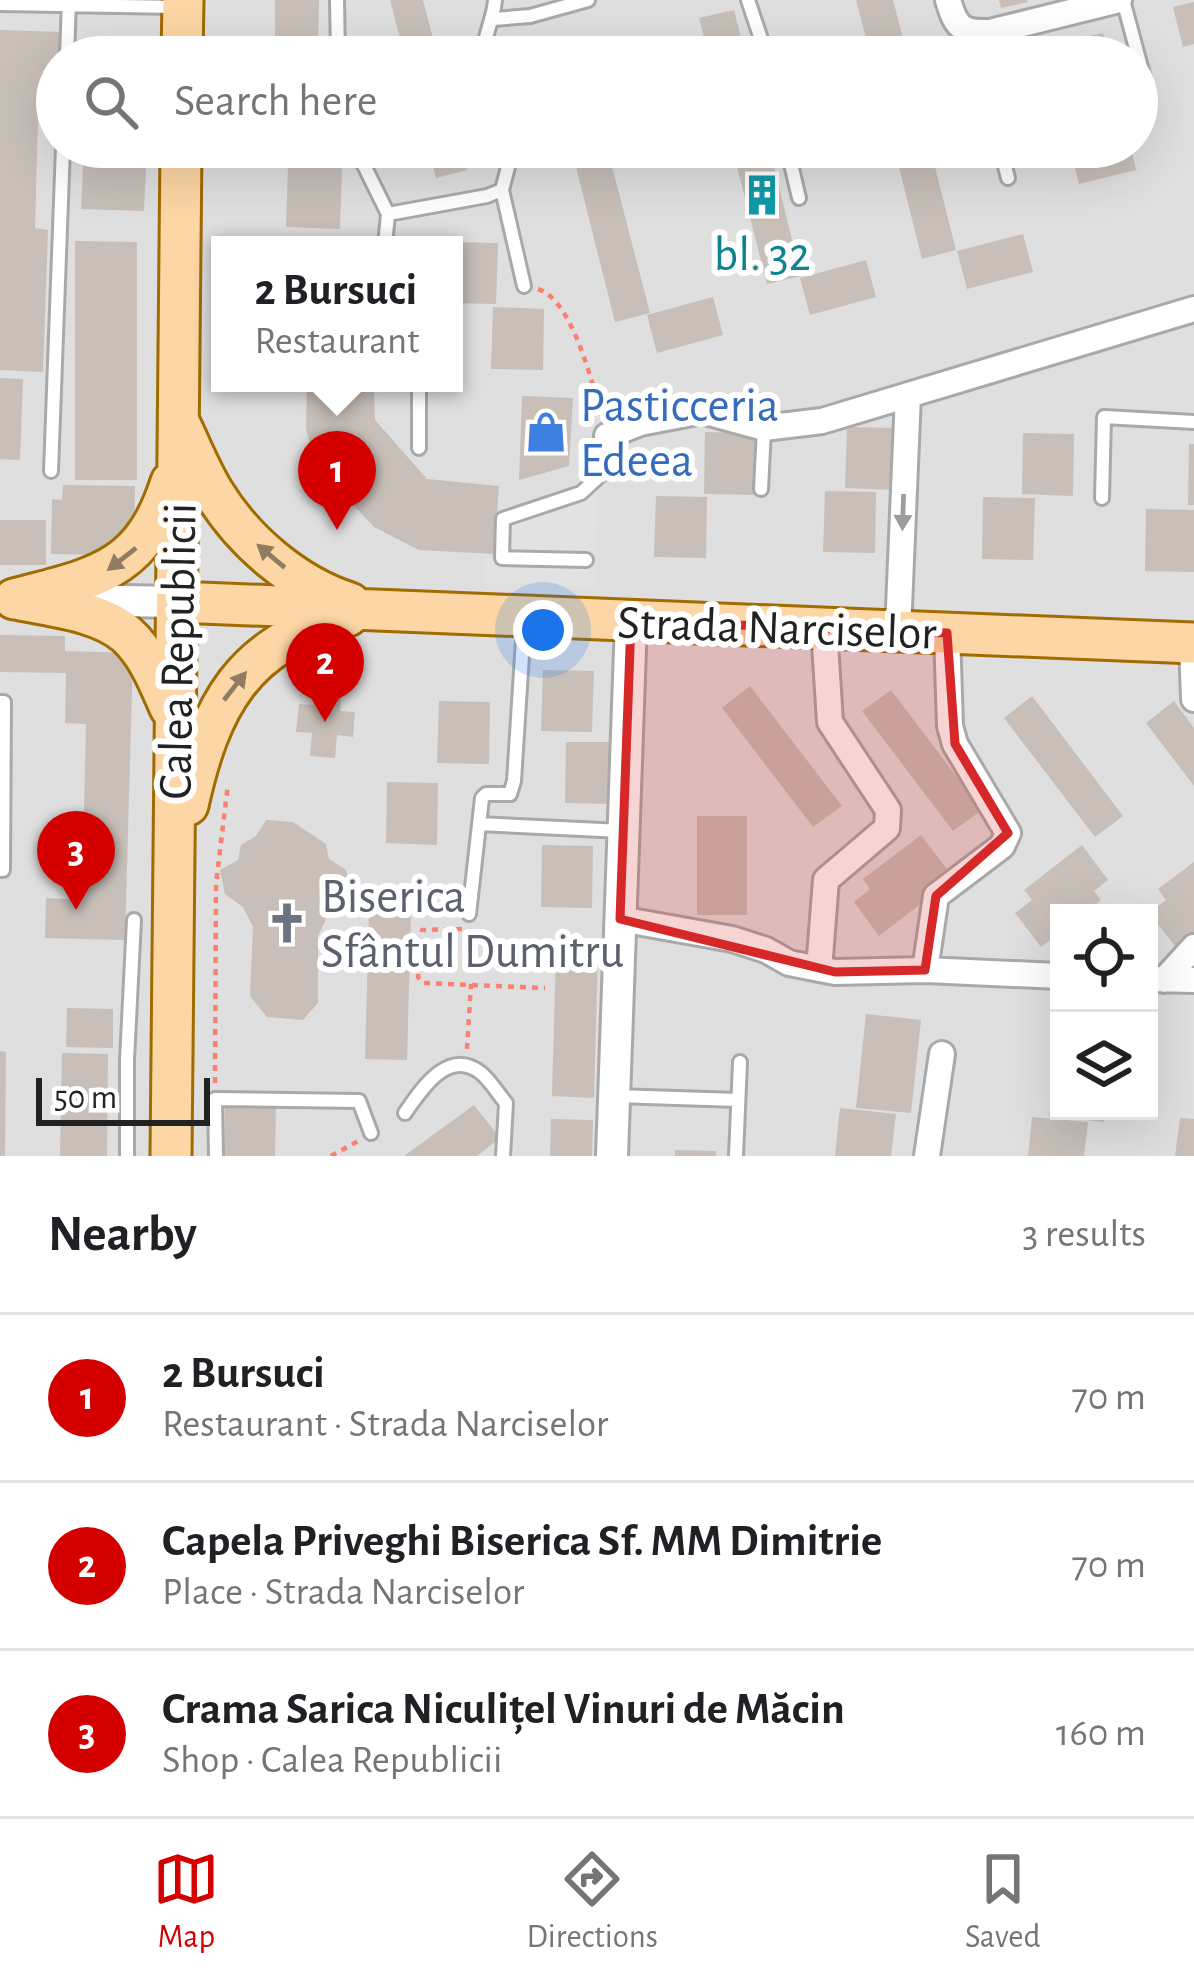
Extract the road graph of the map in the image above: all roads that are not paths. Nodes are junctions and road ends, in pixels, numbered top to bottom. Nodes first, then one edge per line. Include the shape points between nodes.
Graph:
1 (337, 0) edge
2 (495, 0) edge
3 (588, 0) edge
4 (748, 0) edge
5 (948, 0) edge
6 (1121, 0) edge
7 (69, 2) edge
8 (0, 4) edge
9 (183, 4) edge
10 (494, 19) junction
11 (68, 36) edge
12 (182, 36) edge
13 (338, 36) edge
14 (488, 36) edge
15 (760, 36) edge
16 (967, 36) edge
17 (985, 36) edge
18 (1131, 36) edge
19 (63, 168) edge
20 (181, 168) edge
21 (365, 168) edge
22 (508, 168) edge
23 (792, 168) edge
24 (1005, 168) edge
25 (1008, 178) dead end
26 (502, 190) junction
27 (799, 199) dead end
28 (388, 214) junction
29 (387, 236) edge
30 (524, 286) road end
31 (1194, 309) edge
32 (419, 392) edge
33 (908, 395) junction
34 (1194, 422) edge
35 (764, 428) junction
36 (607, 436) joint
37 (178, 440) junction
38 (419, 448) dead end
39 (51, 471) dead end
40 (761, 489) dead end
41 (1102, 498) dead end
42 (586, 560) dead end
43 (7, 599) edge
44 (177, 602) junction
45 (373, 610) junction
46 (524, 616) junction
47 (631, 620) junction
48 (824, 628) junction
49 (898, 631) junction
50 (947, 633) junction
51 (1193, 643) edge
52 (1194, 699) edge
53 (0, 701) edge
54 (175, 718) junction
55 (479, 824) junction
56 (623, 832) junction
57 (0, 870) edge
58 (173, 875) junction
59 (469, 914) road end
60 (620, 919) junction
61 (134, 920) dead end
62 (1194, 947) edge
63 (819, 969) junction
64 (926, 970) junction
65 (1050, 976) edge
66 (1158, 979) edge
67 (1158, 980) edge
68 (1194, 980) edge
69 (942, 1054) dead end
70 (740, 1062) dead end
71 (614, 1096) junction
72 (738, 1100) junction
73 (405, 1113) dead end
74 (371, 1133) dead end
75 (127, 1156) edge
76 (171, 1156) edge
77 (216, 1156) edge
78 (503, 1156) edge
79 (612, 1156) edge
80 (736, 1156) edge
81 (928, 1156) edge

1 - 13 lane
2 - 10 lane
3 - 10 lane
4 - 15 lane
5 - 16 street
6 - 17 street
6 - 18 lane
7 - 8 lane
7 - 9 lane
7 - 11 lane
9 - 12 main road
10 - 14 lane
19 - 39 lane
20 - 37 main road, Calea Republicii
21 - 28 lane
22 - 26 lane
23 - 27 lane
24 - 25 lane
26 - 28 lane
26 - 30 lane
28 - 29 lane
31 - 33 street
32 - 38 lane
33 - 35 street via 822,421
33 -> 49 street
34 - 41 lane via 1104,417
35 - 36 street via 702,411
35 - 40 lane
36 - 42 lane via 606,470 581,493 503,520 502,558
37 -> 43 main road via 163,507 133,553 89,579
37 - 44 main road, Calea Republicii
45 -> 37 main road via 274,560 240,530
43 - 44 street, Strada Narciselor
43 - 54 main road via 58,607 128,636
44 - 45 main road, Strada Narciselor
44 - 54 main road, Calea Republicii
45 - 46 main road, Strada Narciselor
58 -> 45 main road via 225,697 298,634
46 - 47 main road, Strada Narciselor
46 - 55 lane via 514,782 510,794 485,794
47 - 48 main road, Strada Narciselor
47 - 56 street
48 - 49 main road, Strada Narciselor
48 - 63 street via 830,722 888,810 887,827 826,880
49 - 50 main road, Strada Narciselor
50 - 51 main road, Strada Narciselor
50 - 64 street via 950,726 1008,833 936,896
51 - 52 street
53 - 57 lane
54 - 58 main road, Calea Republicii
55 - 56 lane
55 - 59 lane
56 - 60 street
58 - 76 main road, Calea Republicii
60 - 63 street via 732,939
60 - 71 street
61 - 75 lane
62 - 66 street
63 - 64 street
64 - 65 street
67 - 68 street
69 - 81 street
70 - 72 lane
71 - 72 lane
71 - 79 street
72 - 80 lane
73 - 78 lane via 430,1078 466,1066 506,1103
74 - 77 lane via 359,1101 214,1099

